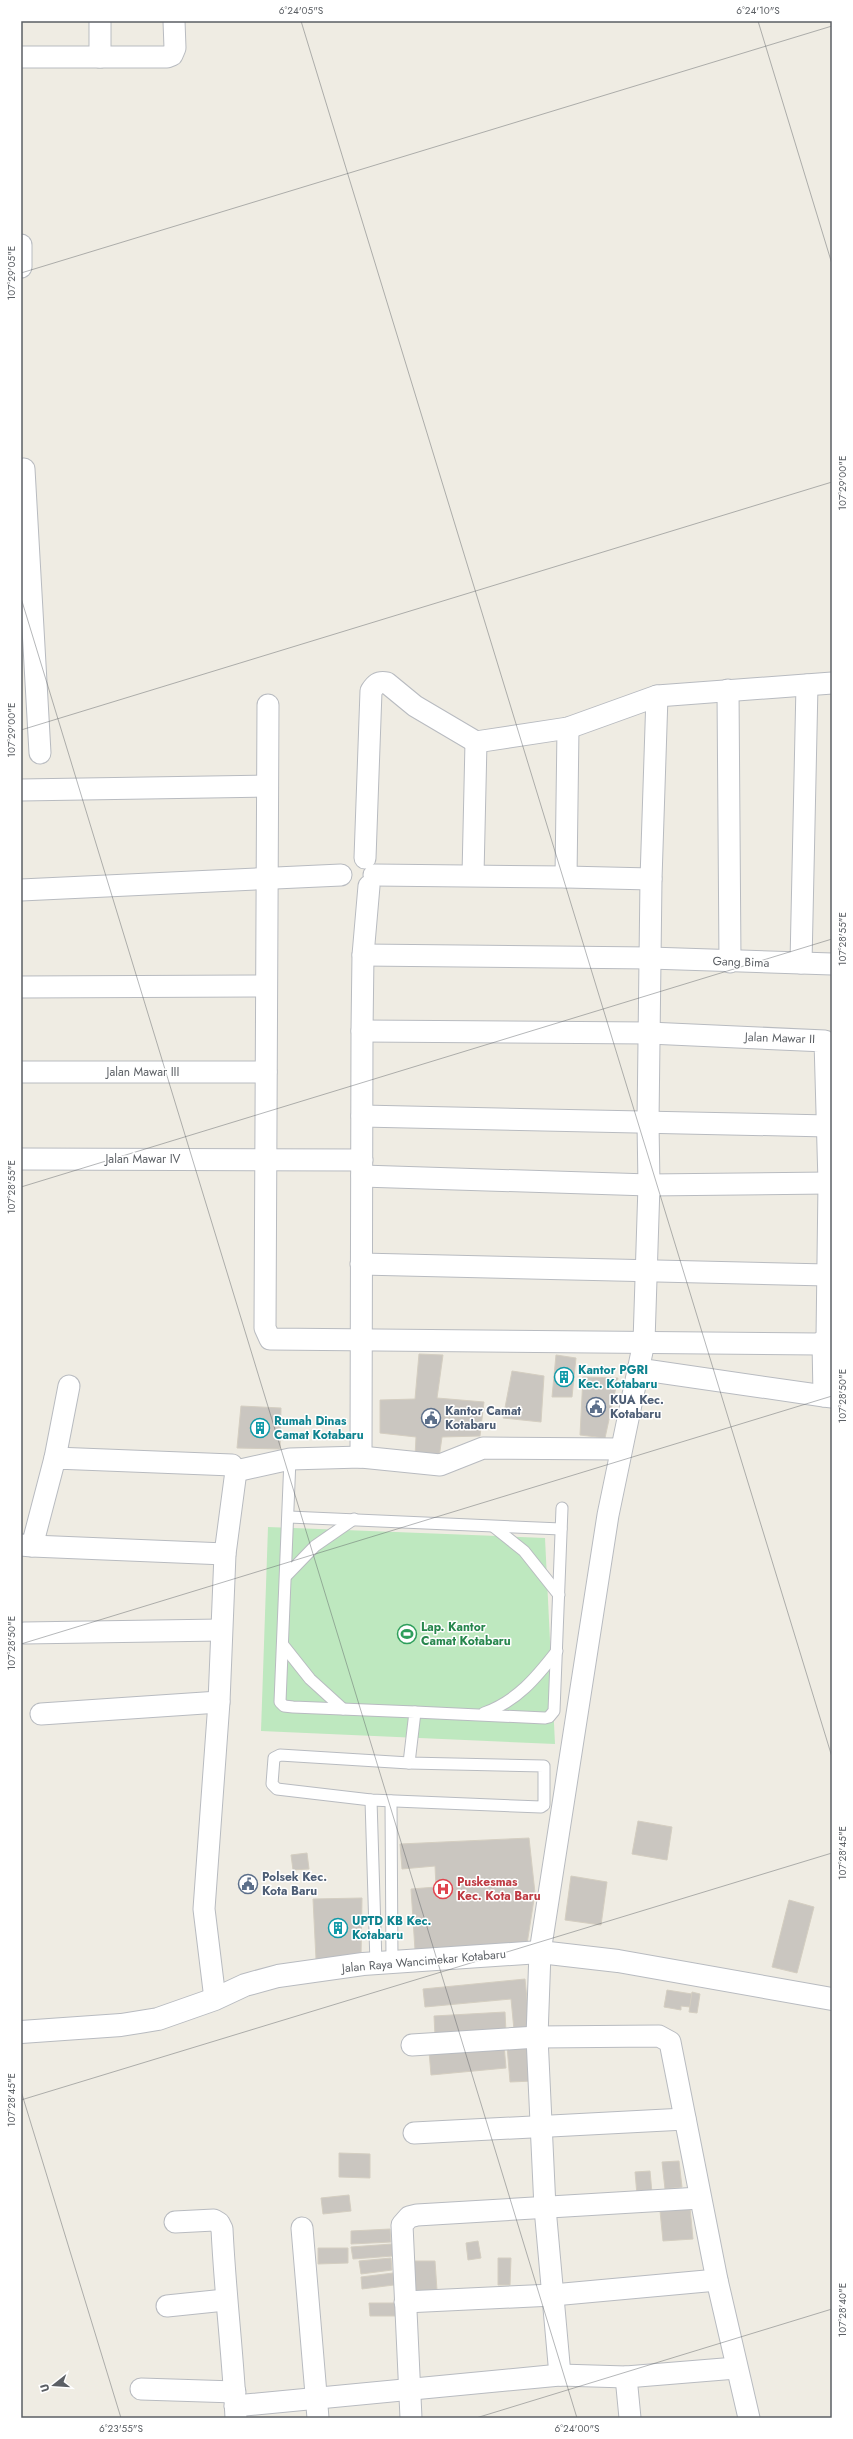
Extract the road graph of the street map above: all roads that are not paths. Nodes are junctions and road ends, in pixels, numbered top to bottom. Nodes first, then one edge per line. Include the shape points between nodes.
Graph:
1 (100, 21) edge
2 (174, 21) edge
3 (21, 56) edge
4 (100, 57) junction
5 (21, 245) edge
6 (21, 267) edge
7 (24, 469) dead end
8 (24, 516) edge
9 (27, 587) edge
10 (832, 683) edge
11 (807, 685) junction
12 (728, 690) junction
13 (657, 696) junction
14 (268, 705) dead end
15 (568, 728) junction
16 (476, 742) junction
17 (40, 753) dead end
18 (267, 786) junction
19 (21, 790) edge
20 (369, 873) junction
21 (473, 875) junction
22 (341, 876) junction
23 (566, 876) junction
24 (268, 878) junction
25 (651, 880) junction
26 (21, 890) edge
27 (363, 955) junction
28 (650, 958) junction
29 (730, 962) junction
30 (801, 963) junction
31 (832, 964) edge
32 (21, 986) edge
33 (266, 986) junction
34 (362, 1031) junction
35 (649, 1033) junction
36 (21, 1072) edge
37 (266, 1072) junction
38 (362, 1116) junction
39 (648, 1122) junction
40 (828, 1126) junction
41 (21, 1159) edge
42 (265, 1160) junction
43 (362, 1168) junction
44 (829, 1183) junction
45 (649, 1185) junction
46 (361, 1264) junction
47 (645, 1271) junction
48 (827, 1275) junction
49 (361, 1339) junction
50 (644, 1342) junction
51 (823, 1342) junction
52 (638, 1369) junction
53 (69, 1386) dead end
54 (828, 1396) edge
55 (621, 1448) junction
56 (361, 1457) junction
57 (55, 1458) junction
58 (290, 1459) junction
59 (236, 1471) junction
60 (562, 1508) dead end
61 (288, 1517) junction
62 (354, 1519) junction
63 (494, 1526) junction
64 (561, 1529) junction
65 (26, 1545) edge
66 (226, 1554) junction
67 (286, 1576) junction
68 (559, 1595) junction
69 (221, 1630) junction
70 (24, 1633) dead end
71 (283, 1645) junction
72 (557, 1651) junction
73 (219, 1702) junction
74 (343, 1709) junction
75 (415, 1712) junction
76 (41, 1714) dead end
77 (478, 1715) junction
78 (409, 1762) junction
79 (371, 1800) junction
80 (391, 1801) junction
81 (540, 1952) junction
82 (384, 1963) junction
83 (215, 1999) junction
84 (832, 1999) edge
85 (21, 2032) edge
86 (536, 2037) junction
87 (412, 2045) dead end
88 (685, 2119) junction
89 (542, 2125) junction
90 (414, 2133) dead end
91 (700, 2198) junction
92 (546, 2208) junction
93 (175, 2222) dead end
94 (302, 2228) dead end
95 (717, 2280) junction
96 (553, 2296) junction
97 (225, 2300) junction
98 (405, 2302) junction
99 (167, 2306) dead end
100 (736, 2368) junction
101 (560, 2375) junction
102 (626, 2377) junction
103 (141, 2389) dead end
104 (409, 2390) junction
105 (235, 2405) edge
106 (317, 2408) edge
107 (411, 2418) edge
108 (630, 2418) edge
109 (749, 2418) edge

1 - 4 street
2 - 4 street via 175,48 172,55
3 - 4 street
5 - 6 street
7 - 8 street
8 - 9 street
9 - 17 street
10 - 11 street
11 - 12 street
11 - 30 street
12 - 13 street
12 - 29 street
13 - 15 street
13 - 25 street
14 - 18 street
15 - 16 street
15 - 23 street
16 - 20 street via 415,706 387,683 376,684 371,692
16 - 21 street
18 - 19 street
18 - 24 street
20 - 21 street
20 - 22 street via 358,889 347,886
20 - 22 street via 352,857 343,864
20 - 27 street
21 - 23 street
22 - 24 street
23 - 25 street
24 - 26 street
24 - 33 street
25 - 28 street
27 - 28 street, Gang Bima
27 - 34 street
28 - 29 street, Gang Bima
28 - 35 street
29 - 30 street, Gang Bima
30 - 31 street, Gang Bima
32 - 33 street
33 - 37 street
34 - 35 street
34 - 38 street
35 - 39 street
35 - 40 street, Jalan Mawar II via 825,1041
36 - 37 street, Jalan Mawar III
37 - 42 street
38 - 39 street
38 - 43 street
39 - 40 street
39 - 45 street
40 - 44 street
41 - 42 street, Jalan Mawar IV
42 - 43 street, Jalan Mawar IV
42 - 49 street via 266,1334 270,1339
43 - 45 street, Jalan Mawar IV
43 - 46 street
44 - 45 street, Jalan Mawar IV
44 - 48 street
45 - 47 street
46 - 47 street
46 - 49 street
47 - 48 street
47 - 50 street
48 - 51 street via 827,1338
49 - 50 street
49 - 56 street
50 - 51 street
50 - 52 street
51 - 54 street
52 - 54 street
52 - 55 street
53 - 57 street
55 - 56 street via 483,1448 440,1465
55 - 81 street via 608,1515
56 - 58 street
57 - 59 street via 232,1465
57 - 65 street
58 - 59 street
58 - 61 lane
59 - 66 street
60 - 64 lane
61 - 62 lane
61 - 67 lane
62 - 63 lane
62 - 67 lane via 315,1546
63 - 64 lane
63 - 68 lane via 524,1551
64 - 68 lane
65 - 66 street
66 - 69 street
67 - 71 lane
68 - 72 lane
69 - 70 street
69 - 73 street
71 - 74 lane via 310,1679
71 - 74 lane via 280,1702 284,1706
72 - 77 lane via 522,1692 494,1709
72 - 77 lane via 554,1711 549,1717
73 - 76 street
73 - 83 street via 204,1909
74 - 75 lane
75 - 77 lane
75 - 78 lane
78 - 79 lane via 280,1755 274,1758 272,1784 275,1788
78 - 80 lane via 544,1766 544,1804 541,1807
79 - 80 lane
79 - 82 lane
80 - 82 lane
81 - 82 street, Jalan Raya Wancimekar Kotabaru
81 - 84 street, Jalan Raya Wancimekar Kotabaru via 618,1961
81 - 86 street
82 - 83 street, Jalan Raya Wancimekar Kotabaru via 278,1976 245,1985
83 - 85 street, Jalan Raya Wancimekar Kotabaru via 158,2019 121,2025
86 - 87 street
86 - 88 street via 659,2036 667,2039 672,2046
86 - 89 street
88 - 89 street
88 - 91 street
89 - 90 street
89 - 92 street
91 - 92 street
91 - 95 street
92 - 96 street
92 - 98 street via 409,2217 402,2225
93 - 97 street via 214,2220 219,2223 222,2229
94 - 106 street
95 - 96 street
95 - 100 street
96 - 98 street
96 - 101 street
97 - 99 street
97 - 105 street
98 - 104 street
100 - 102 street
100 - 109 street
101 - 102 street
101 - 104 street
102 - 108 street
103 - 105 street
104 - 106 street
104 - 107 street
105 - 106 street

